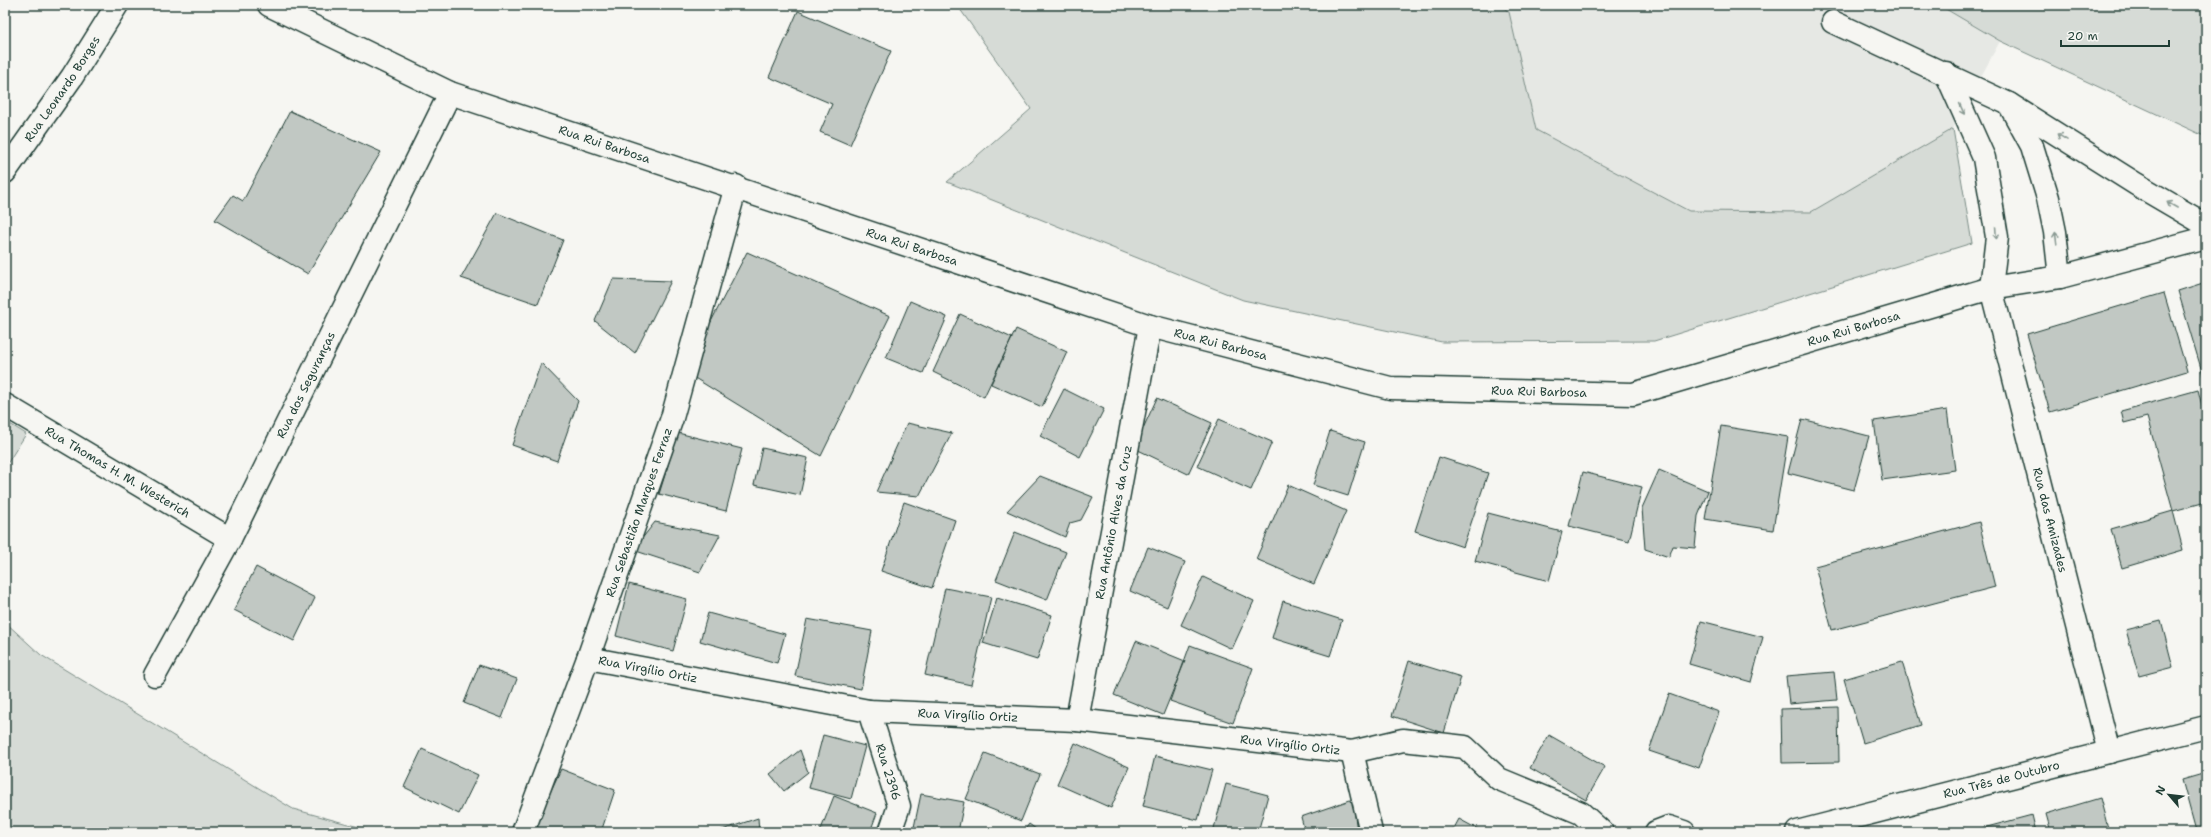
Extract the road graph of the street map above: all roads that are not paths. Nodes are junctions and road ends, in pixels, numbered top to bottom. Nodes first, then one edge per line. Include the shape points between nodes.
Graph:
1 (117, 5) edge
2 (269, 5) edge
3 (1833, 22) dead end
4 (1946, 74) junction
5 (450, 92) junction
6 (2009, 104) junction
7 (5, 172) edge
8 (736, 186) junction
9 (2206, 225) edge
10 (2206, 238) edge
11 (2060, 277) junction
12 (1991, 288) junction
13 (1150, 326) junction
14 (5, 405) edge
15 (230, 539) junction
16 (588, 658) junction
17 (155, 675) dead end
18 (869, 711) junction
19 (1077, 720) junction
20 (2206, 727) edge
21 (1352, 752) junction
22 (2109, 752) junction
23 (899, 806) junction
24 (523, 832) edge
25 (890, 832) edge
26 (907, 832) edge
27 (1371, 832) edge
28 (1602, 832) edge
29 (1656, 832) edge
30 (1684, 832) edge
31 (1797, 832) edge

1 - 7 street, Rua Leonardo Borges via 72,77
2 - 5 street, Rua Rui Barbosa
3 - 4 street
4 - 6 street
4 -> 12 street via 1985,165 1997,237
5 - 8 street, Rua Rui Barbosa
5 - 15 street, Rua dos Seguranças
9 -> 6 street
11 -> 6 street via 2048,198 2032,146
8 - 13 street, Rua Rui Barbosa
8 - 16 street, Rua Sebastião Marques Ferraz via 672,418
10 - 11 street, Rua Rui Barbosa
11 - 12 street, Rua Rui Barbosa
12 - 13 street, Rua Rui Barbosa via 1633,394 1390,388
12 - 22 street, Rua das Amizades
13 - 19 street, Rua Antônio Alves da Cruz
14 - 15 street, Rua Thomas H. M. Westerich
15 - 17 street, Rua dos Seguranças
16 - 18 street, Rua Virgílio Ortiz
16 - 24 street, Rua Sebastião Marques Ferraz
18 - 19 street, Rua Virgílio Ortiz
18 - 23 street, Rua 2396
19 - 21 street, Rua Virgílio Ortiz
20 - 22 street, Rua Três de Outubro
21 - 27 street
21 - 28 street, Rua Virgílio Ortiz via 1403,740 1465,747 1499,779 1581,813
22 - 31 street, Rua Três de Outubro
23 - 25 street, Rua 2396
23 - 26 street
29 - 30 street via 1669,827

